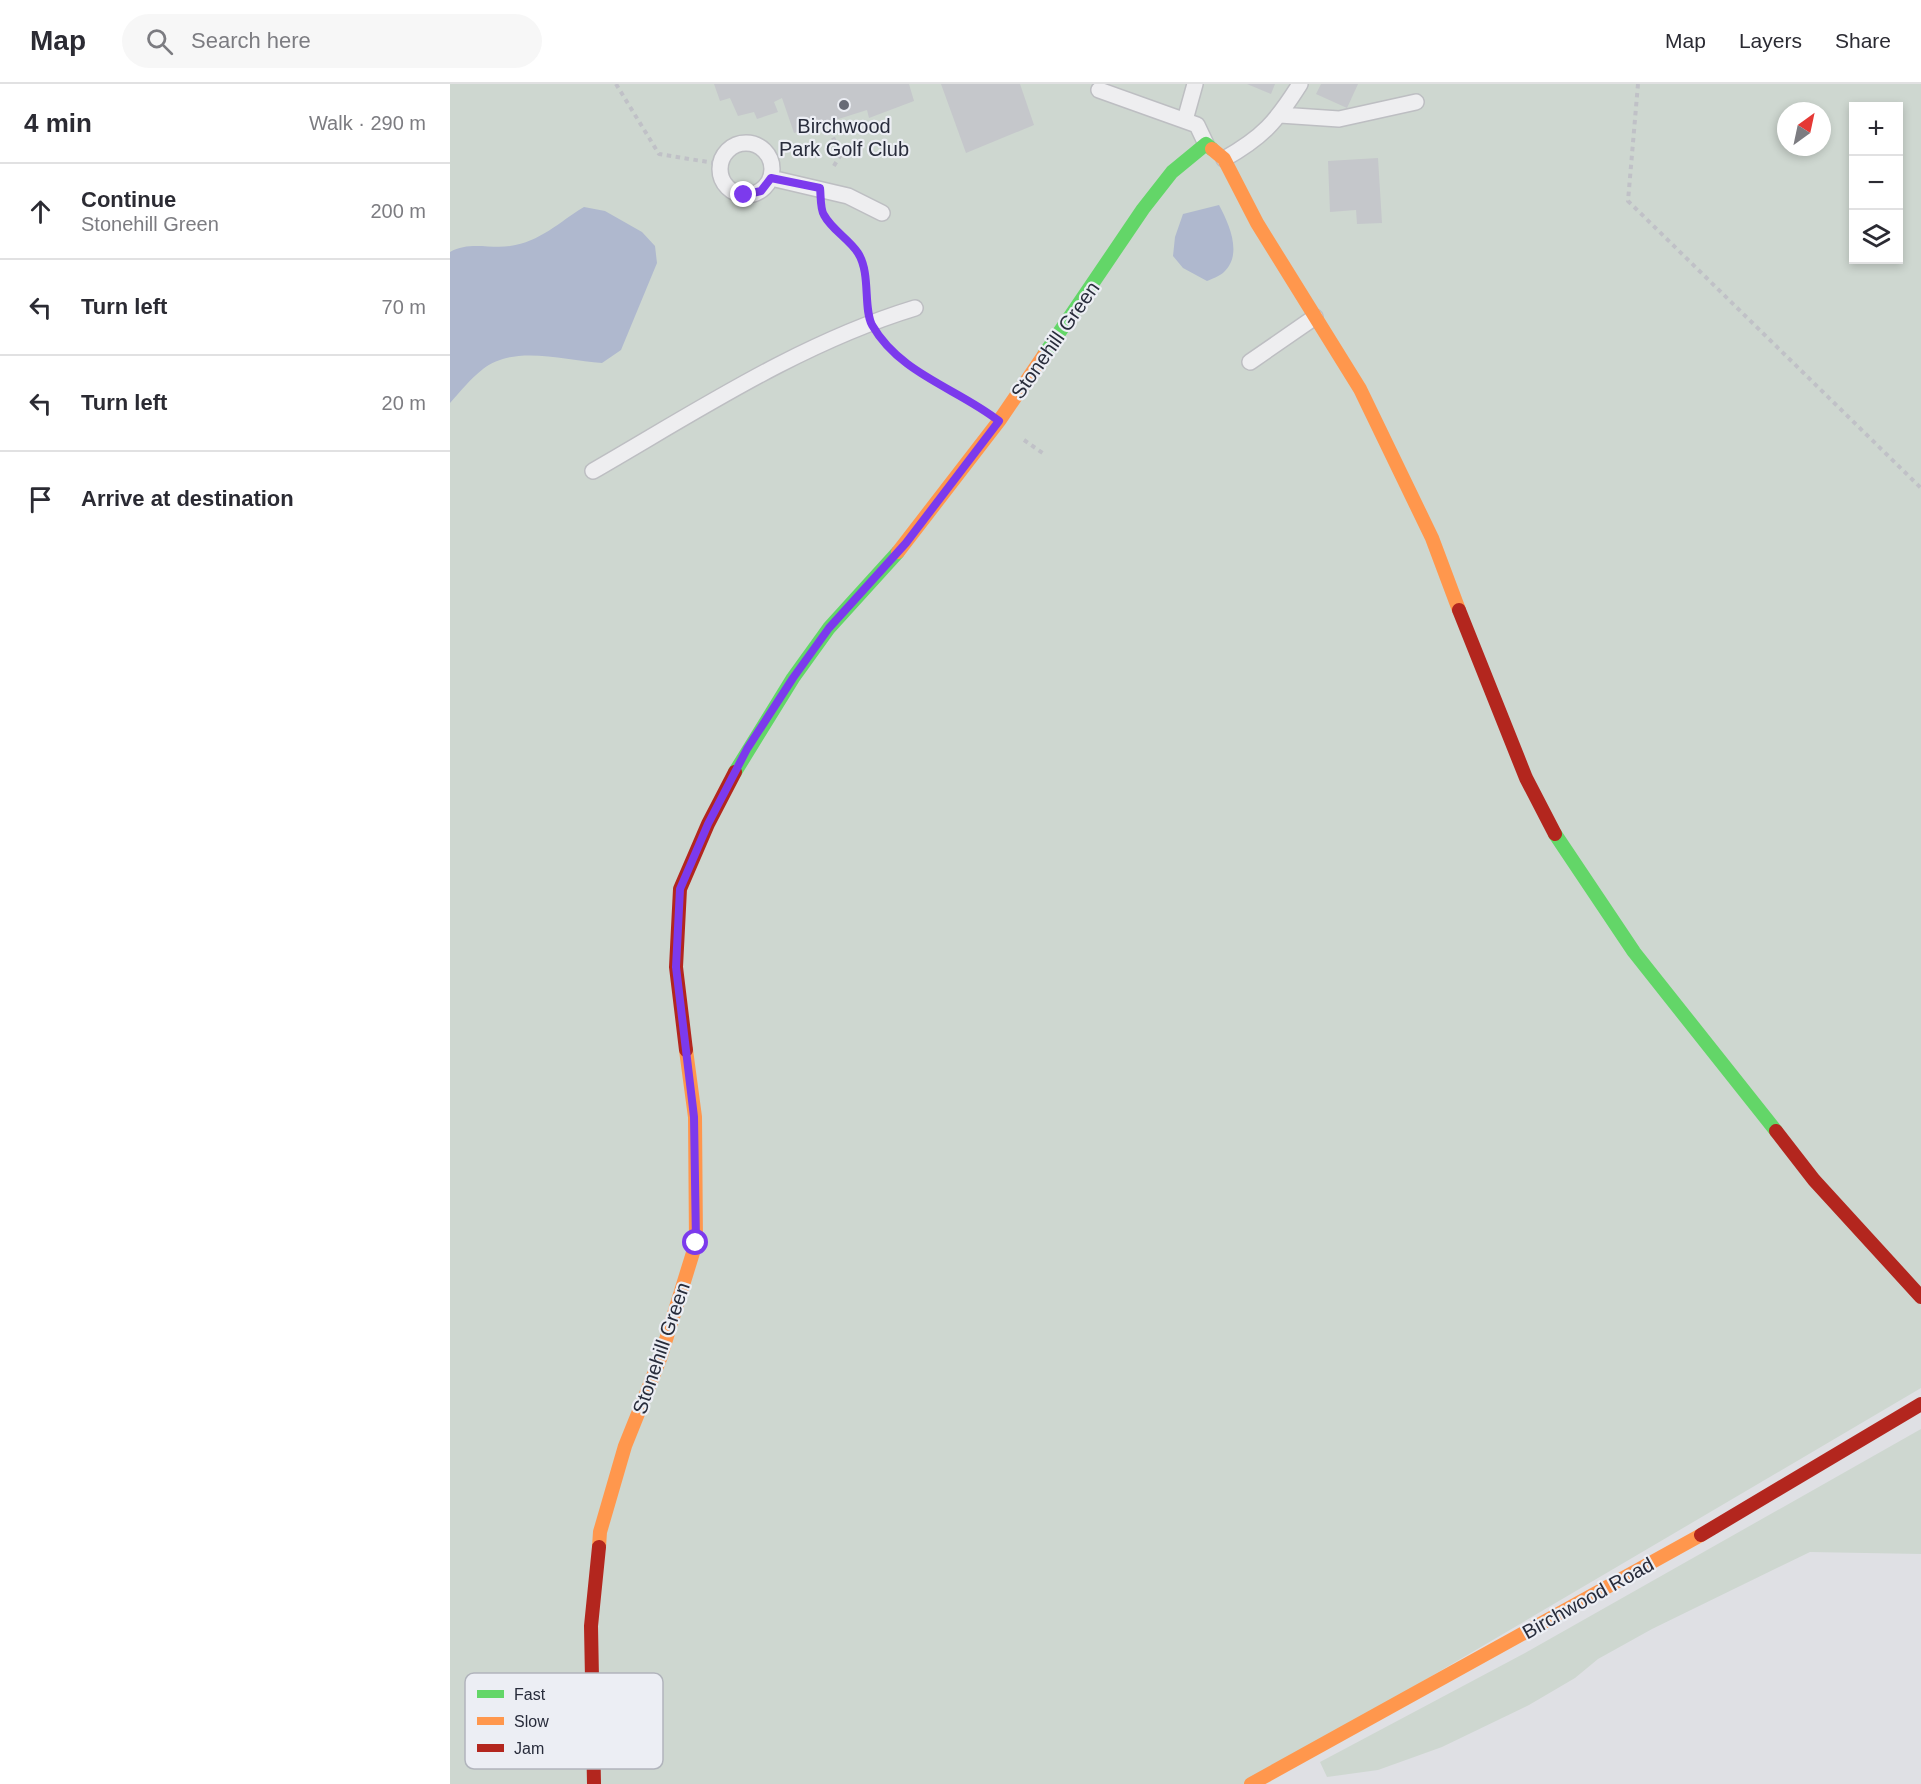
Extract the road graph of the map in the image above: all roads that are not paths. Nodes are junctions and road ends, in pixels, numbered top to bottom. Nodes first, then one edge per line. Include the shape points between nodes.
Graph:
1 (1195, 84) edge
2 (1300, 84) edge
3 (1100, 90) dead end
4 (1416, 102) dead end
5 (1280, 115) junction
6 (1185, 120) junction
7 (1206, 144) junction
8 (1224, 159) junction
9 (771, 178) junction
10 (882, 213) dead end
11 (915, 308) dead end
12 (1315, 317) junction
13 (1250, 362) dead end
14 (593, 471) dead end
15 (1921, 1297) edge
16 (1921, 1404) edge
17 (592, 1673) edge
18 (594, 1769) edge
19 (594, 1784) edge
20 (1251, 1784) edge

1 - 6 lane
2 - 5 lane
3 - 6 lane
4 - 5 lane via 1338,119
5 - 8 lane via 1255,142
6 - 7 lane via 1197,125
7 - 8 street
7 - 17 street, Stonehill Green via 1172,172 1143,209 999,421 906,543 829,628 793,678 747,749 680,889 676,967 694,1117 696,1243 660,1359 625,1446 600,1532 591,1626
8 - 12 street via 1257,223
9 - 9 lane via 772,160 753,143 736,144 720,164 723,181 736,193 761,191
9 - 10 lane via 848,196
11 - 14 lane via 870,322 767,371
12 - 13 lane
12 - 15 street via 1360,389 1432,538 1522,768 1562,848 1634,952 1814,1180
16 - 20 street, Birchwood Road via 1649,1565
18 - 19 street, Stonehill Green

